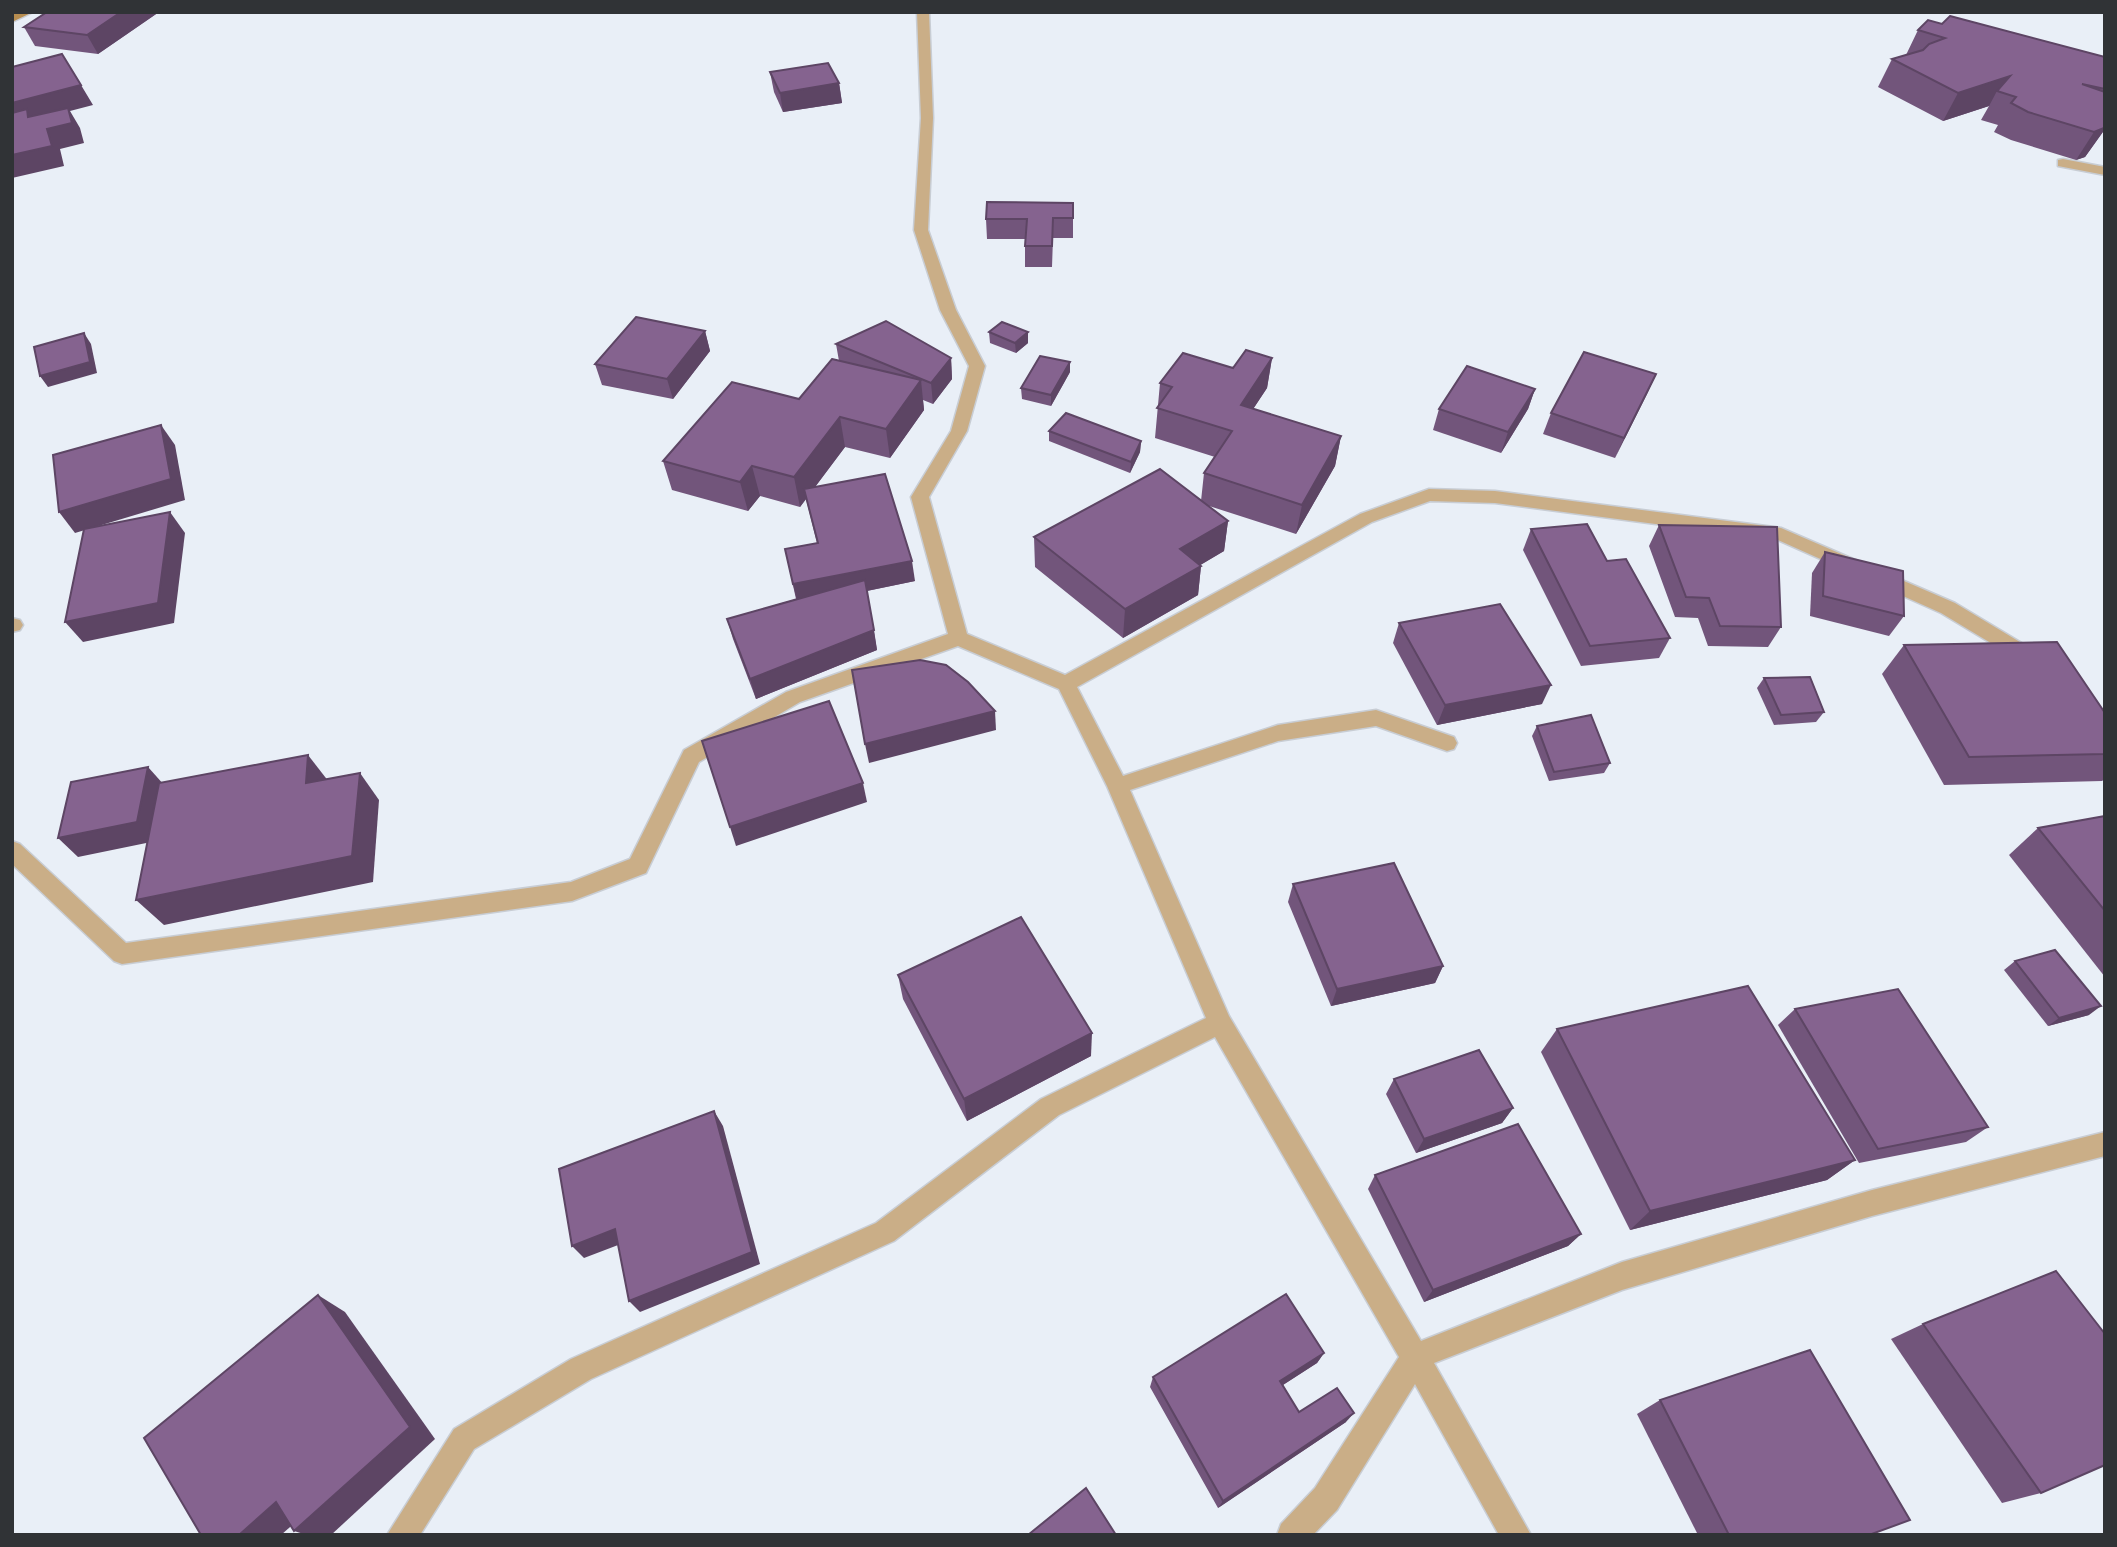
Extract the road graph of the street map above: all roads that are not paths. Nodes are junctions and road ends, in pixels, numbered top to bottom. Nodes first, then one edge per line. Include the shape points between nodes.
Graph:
1 (27, 12) edge
2 (923, 12) edge
3 (12, 19) edge
4 (2063, 163) dead end
5 (2105, 171) edge
6 (959, 638) junction
7 (2049, 672) edge
8 (1066, 684) junction
9 (1447, 743) dead end
10 (1118, 786) junction
11 (12, 850) edge
12 (1220, 1023) junction
13 (2105, 1144) edge
14 (1416, 1357) junction
15 (402, 1535) edge
16 (1292, 1535) edge
17 (1516, 1535) edge

1 - 3 street
2 - 6 street via 927,118 921,230 948,310 977,366 959,431 920,497
4 - 5 street
6 - 8 street
6 - 11 street via 793,697 691,756 638,866 572,891 122,954
7 - 8 street via 1948,608 1781,534 1495,497 1429,495 1366,518
8 - 10 street
9 - 10 street via 1376,718 1278,733
10 - 12 street
12 - 14 street
12 - 15 street via 1050,1107 885,1232 582,1369 464,1439
13 - 14 street via 1872,1203 1622,1276
14 - 16 street via 1326,1499
14 - 17 street

